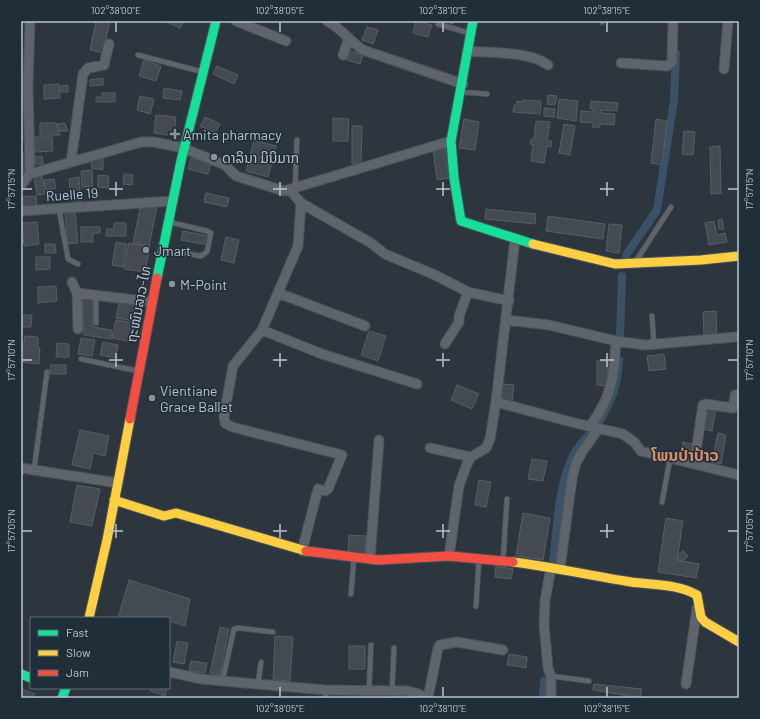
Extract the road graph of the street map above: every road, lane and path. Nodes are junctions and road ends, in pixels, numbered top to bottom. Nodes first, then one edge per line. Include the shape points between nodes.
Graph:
1 (30, 21) edge
2 (216, 21) edge
3 (236, 21) edge
4 (327, 21) edge
5 (472, 21) edge
6 (673, 21) edge
7 (728, 21) edge
8 (438, 24) dead end
9 (471, 34) junction
10 (349, 38) junction
11 (286, 41) dead end
12 (109, 44) dead end
13 (468, 51) junction
14 (138, 55) dead end
15 (343, 55) dead end
16 (620, 63) dead end
17 (548, 65) dead end
18 (724, 69) dead end
19 (203, 72) junction
20 (462, 88) junction
21 (487, 94) dead end
22 (297, 140) dead end
23 (451, 141) junction
24 (183, 148) junction
25 (71, 162) junction
26 (30, 174) junction
27 (21, 185) edge
28 (292, 189) junction
29 (173, 201) junction
30 (301, 203) junction
31 (671, 207) dead end
32 (59, 209) junction
33 (21, 211) edge
34 (168, 222) junction
35 (515, 239) junction
36 (163, 250) junction
37 (739, 256) edge
38 (636, 262) junction
39 (78, 264) dead end
40 (72, 282) dead end
41 (468, 292) junction
42 (77, 293) junction
43 (278, 293) junction
44 (96, 296) junction
45 (509, 301) junction
46 (152, 302) junction
47 (652, 316) dead end
48 (507, 320) junction
49 (96, 323) dead end
50 (365, 326) dead end
51 (78, 329) dead end
52 (262, 330) junction
53 (735, 337) dead end
54 (616, 341) junction
55 (445, 344) dead end
56 (654, 345) junction
57 (81, 359) dead end
58 (47, 372) dead end
59 (140, 372) junction
60 (417, 384) dead end
61 (735, 395) dead end
62 (496, 402) junction
63 (595, 427) junction
64 (379, 440) dead end
65 (430, 448) dead end
66 (471, 457) junction
67 (670, 459) junction
68 (694, 464) junction
69 (21, 468) edge
70 (34, 470) junction
71 (739, 475) edge
72 (118, 483) junction
73 (507, 499) dead end
74 (114, 500) junction
75 (662, 502) dead end
76 (302, 551) junction
77 (449, 556) junction
78 (354, 558) junction
79 (370, 559) junction
80 (479, 559) junction
81 (503, 561) junction
82 (556, 568) junction
83 (351, 594) dead end
84 (699, 599) junction
85 (476, 606) dead end
86 (89, 617) edge
87 (273, 632) dead end
88 (739, 642) edge
89 (371, 645) dead end
90 (394, 648) dead end
91 (503, 650) dead end
92 (261, 662) dead end
93 (170, 672) edge
94 (551, 676) junction
95 (589, 681) dead end
96 (222, 682) junction
97 (258, 684) junction
98 (686, 684) dead end
99 (369, 690) junction
100 (392, 690) junction
101 (326, 694) edge
102 (425, 698) edge
103 (551, 698) edge

1 - 26 street
2 - 19 street, ຖະໜົນລາວ-ໄທ
3 - 11 street
4 - 10 street
5 - 9 street
6 - 16 street via 672,62 668,66
7 - 18 street
8 - 9 lane
9 - 13 street
10 - 15 street
10 - 20 street via 363,50
12 - 25 street via 104,65 88,68 83,74
13 - 17 street via 522,55
13 - 20 street
14 - 19 lane
19 - 24 street, ຖະໜົນລາວ-ໄທ
20 - 21 lane
20 - 23 street
22 - 28 lane
23 - 28 street
23 - 35 street via 461,220
24 - 25 street via 141,142
24 - 28 street via 225,165 236,176 284,191
24 - 29 street, ຖະໜົນລາວ-ໄທ
25 - 26 street
26 - 27 street
28 - 30 street
29 - 32 street, Ruelle 19
29 - 34 street, ຖະໜົນລາວ-ໄທ
30 - 41 street via 371,243 384,254 436,275
30 - 43 street via 298,246
31 - 38 lane
32 - 33 street, Ruelle 19
32 - 39 lane via 68,259
34 - 36 street, ຖະໜົນລາວ-ໄທ
34 - 36 lane via 208,231 211,233 210,240 207,252 200,256
35 - 38 street via 615,264
35 - 45 street
36 - 46 street, ຖະໜົນລາວ-ໄທ
37 - 38 street
40 - 42 street
41 - 45 street
41 - 55 street via 459,322
42 - 44 street
42 - 51 street
43 - 50 street
43 - 52 street
44 - 46 street
44 - 49 lane
45 - 48 street
46 - 59 street, ຖະໜົນລາວ-ໄທ
47 - 56 lane
48 - 54 street via 549,325
48 - 62 street
52 - 60 street via 322,354
52 - 76 street via 233,366 225,423 232,427 342,455 328,489 318,489
53 - 56 street
54 - 56 street
54 - 63 street via 614,376
57 - 59 lane
58 - 70 lane
59 - 72 street, ຖະໜົນລາວ-ໄທ
61 - 68 street via 733,408 703,405
62 - 63 street
62 - 66 street via 486,448
63 - 67 street via 629,437 641,451
63 - 82 street via 575,468
64 - 79 street
65 - 66 street
66 - 77 street via 460,486
67 - 68 street
67 - 75 lane
68 - 71 street
69 - 70 street
70 - 72 street
72 - 74 street, ຖະໜົນລາວ-ໄທ
73 - 81 lane
74 - 76 street via 164,516 176,514
74 - 86 street, ຖະໜົນລາວ-ໄທ
76 - 78 street
77 - 79 street
77 - 80 street
78 - 79 street
78 - 83 lane
80 - 81 street
80 - 85 lane
81 - 82 street
82 - 84 street via 678,588 694,593
82 - 94 street via 545,601 544,624
84 - 88 street via 701,616 705,622
84 - 98 street
87 - 96 lane via 234,629
89 - 99 lane
90 - 100 lane
91 - 102 street via 457,642 440,645 429,693
92 - 97 lane
93 - 96 street
94 - 95 lane
94 - 103 street
96 - 97 street
97 - 101 street
99 - 100 street
99 - 101 street
100 - 102 street via 408,691

